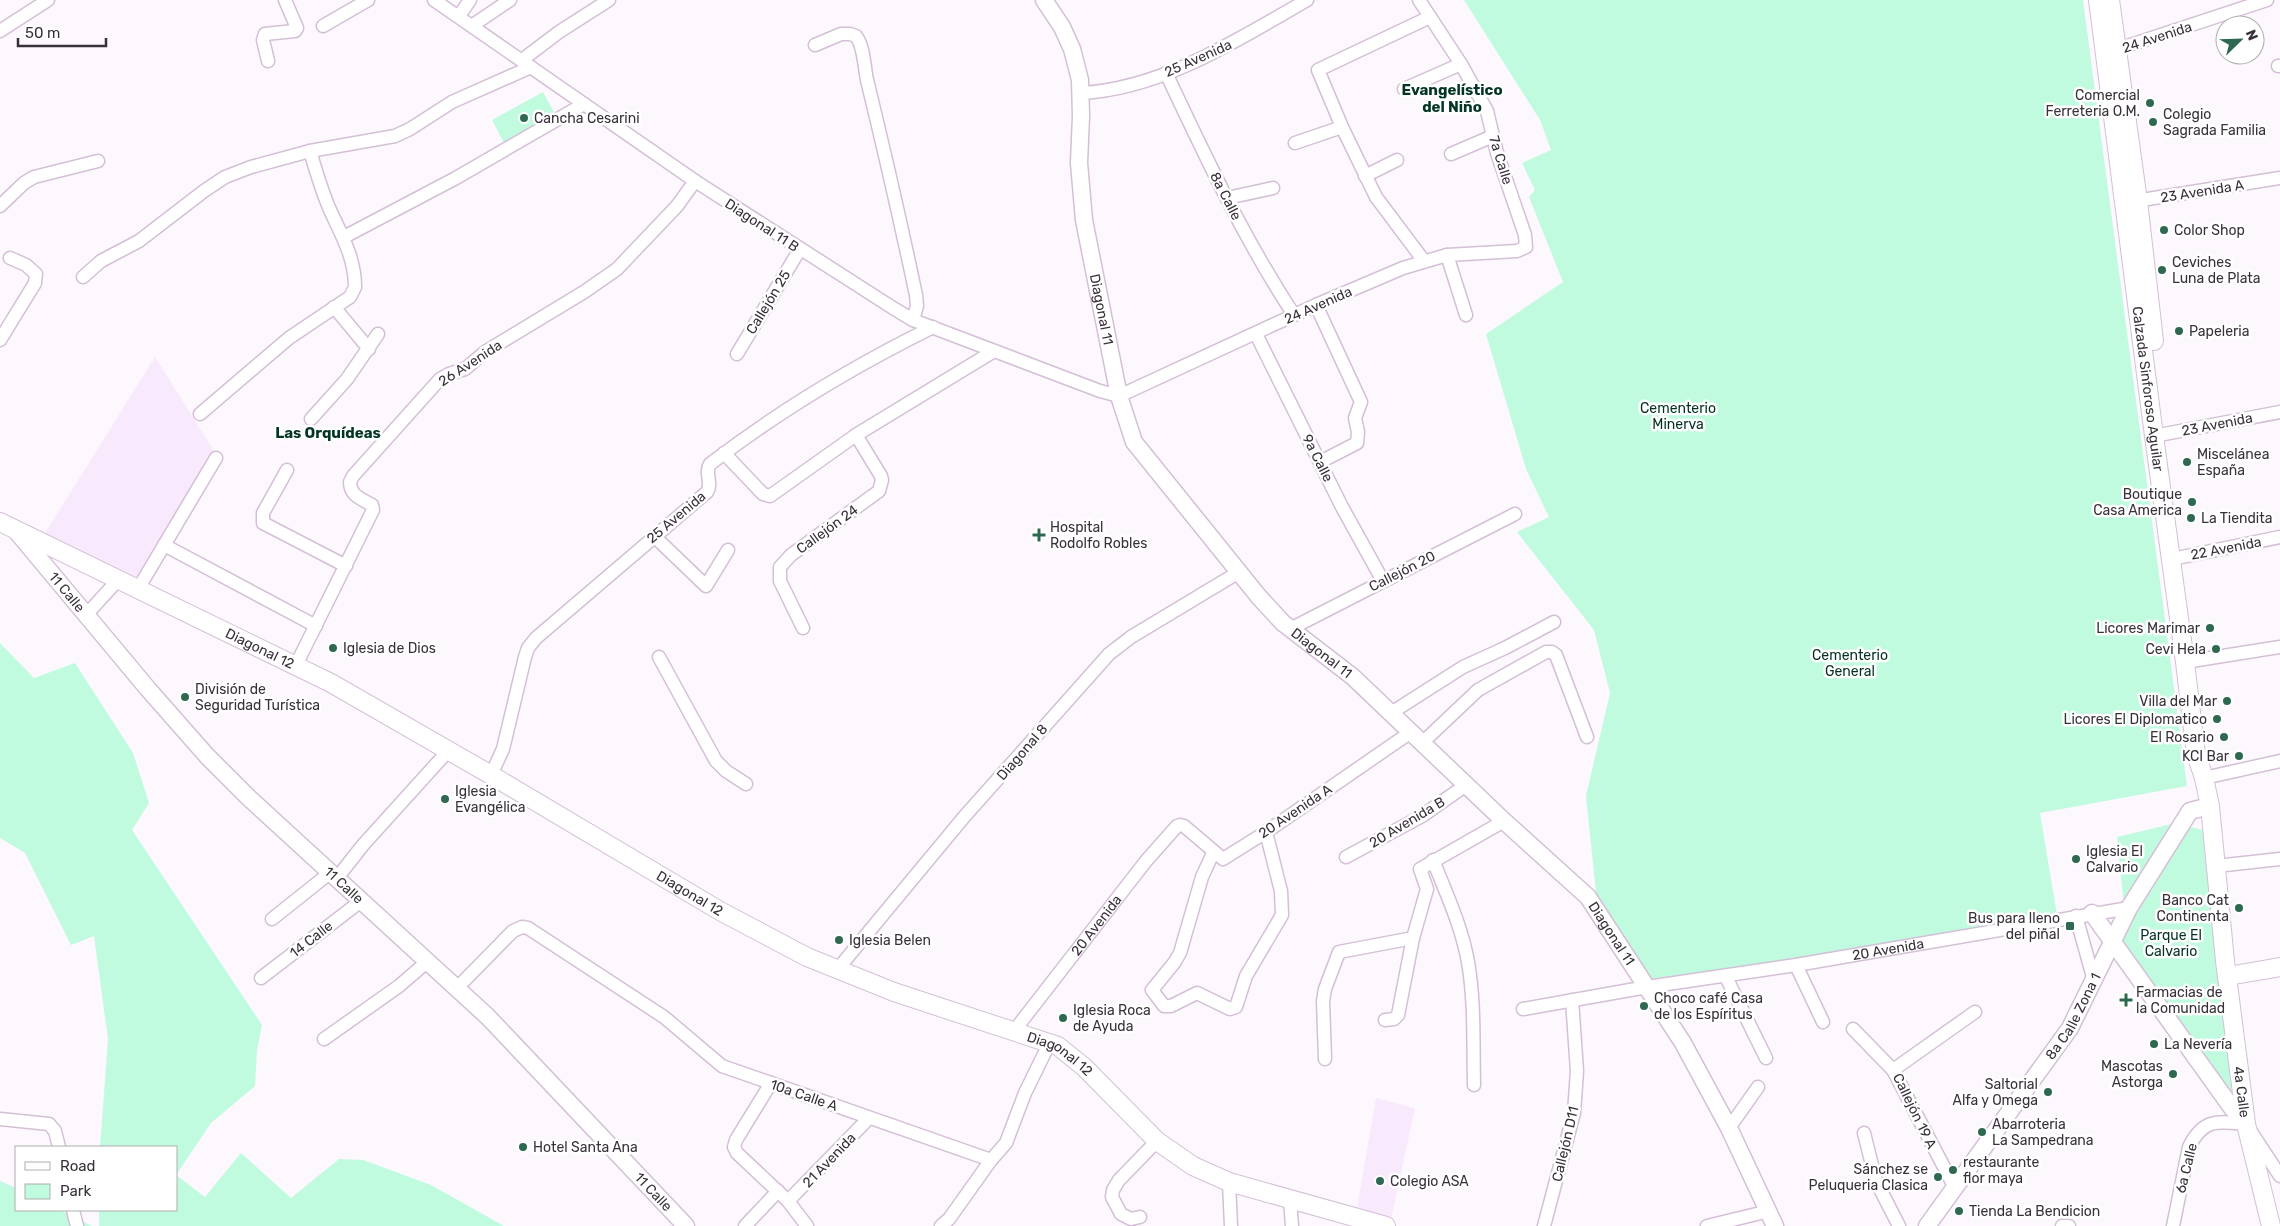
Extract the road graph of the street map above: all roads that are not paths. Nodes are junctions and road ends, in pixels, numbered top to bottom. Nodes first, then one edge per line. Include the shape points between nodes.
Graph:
1 (48, 0) edge
2 (285, 0) edge
3 (368, 0) edge
4 (434, 0) edge
5 (470, 0) edge
6 (510, 0) edge
7 (609, 0) edge
8 (1044, 0) edge
9 (1307, 0) edge
10 (1419, 0) edge
11 (2098, 0) edge
12 (2110, 0) edge
13 (2267, 0) edge
14 (459, 16) junction
15 (1430, 17) junction
16 (473, 25) junction
17 (324, 26) dead end
18 (0, 31) edge
19 (815, 45) dead end
20 (2110, 52) junction
21 (268, 60) dead end
22 (527, 64) junction
23 (1461, 64) junction
24 (1166, 73) junction
25 (1404, 89) dead end
26 (1081, 93) junction
27 (584, 104) junction
28 (1342, 127) junction
29 (1493, 136) junction
30 (1295, 144) dead end
31 (310, 151) junction
32 (1451, 154) dead end
33 (1397, 160) dead end
34 (98, 161) dead end
35 (1365, 176) junction
36 (2280, 178) edge
37 (695, 181) junction
38 (1273, 188) dead end
39 (1226, 198) junction
40 (2131, 202) junction
41 (0, 206) edge
42 (344, 237) junction
43 (1526, 247) joint
44 (800, 249) junction
45 (1446, 255) junction
46 (10, 258) dead end
47 (1424, 261) junction
48 (83, 277) dead end
49 (1316, 305) junction
50 (334, 307) junction
51 (1294, 315) junction
52 (1466, 315) dead end
53 (913, 320) junction
54 (933, 327) junction
55 (378, 334) dead end
56 (1256, 334) junction
57 (0, 340) edge
58 (369, 349) junction
59 (994, 352) junction
60 (737, 354) dead end
61 (1119, 396) junction
62 (2280, 412) edge
63 (200, 414) dead end
64 (311, 419) dead end
65 (856, 434) junction
66 (2159, 435) junction
67 (724, 453) junction
68 (216, 458) dead end
69 (1320, 462) junction
70 (286, 470) dead end
71 (1515, 514) dead end
72 (0, 522) edge
73 (17, 532) junction
74 (654, 536) junction
75 (2280, 537) edge
76 (164, 545) junction
77 (728, 550) dead end
78 (2177, 558) junction
79 (346, 566) junction
80 (1239, 572) junction
81 (118, 580) junction
82 (1383, 581) junction
83 (138, 589) junction
84 (86, 615) junction
85 (1554, 622) dead end
86 (316, 626) junction
87 (803, 628) dead end
88 (1290, 629) junction
89 (2280, 647) edge
90 (659, 657) dead end
91 (2191, 661) junction
92 (296, 665) junction
93 (1391, 713) junction
94 (1587, 737) dead end
95 (1416, 738) junction
96 (448, 751) junction
97 (2280, 761) edge
98 (491, 775) junction
99 (2204, 778) junction
100 (746, 784) dead end
101 (1466, 785) junction
102 (2210, 806) junction
103 (1504, 821) junction
104 (1266, 832) junction
105 (1213, 853) junction
106 (1346, 857) dead end
107 (2280, 859) edge
108 (1433, 860) junction
109 (2216, 866) junction
110 (334, 875) junction
111 (361, 900) junction
112 (2129, 908) junction
113 (2084, 915) junction
114 (272, 920) dead end
115 (1413, 938) junction
116 (2112, 943) junction
117 (428, 961) junction
118 (1796, 966) junction
119 (2280, 967) edge
120 (837, 970) junction
121 (2228, 976) junction
122 (1726, 977) junction
123 (261, 978) dead end
124 (2094, 981) junction
125 (1648, 987) junction
126 (457, 988) junction
127 (1572, 1000) junction
128 (1523, 1009) dead end
129 (1975, 1012) dead end
130 (1385, 1020) dead end
131 (1823, 1022) dead end
132 (1852, 1029) dead end
133 (1014, 1032) junction
134 (324, 1039) dead end
135 (1050, 1042) junction
136 (1325, 1058) dead end
137 (1766, 1058) dead end
138 (1892, 1070) junction
139 (771, 1083) junction
140 (1474, 1085) dead end
141 (1758, 1087) dead end
142 (870, 1118) junction
143 (0, 1119) edge
144 (2246, 1124) junction
145 (1728, 1128) junction
146 (1864, 1133) dead end
147 (1157, 1141) junction
148 (59, 1146) edge
149 (991, 1160) junction
150 (2280, 1176) edge
151 (1229, 1182) junction
152 (1955, 1188) junction
153 (778, 1191) junction
154 (1290, 1199) junction
155 (788, 1201) junction
156 (73, 1211) edge
157 (1769, 1211) junction
158 (1140, 1217) dead end
159 (76, 1226) edge
160 (686, 1226) edge
161 (745, 1226) edge
162 (807, 1226) edge
163 (941, 1226) edge
164 (1231, 1226) edge
165 (1292, 1226) edge
166 (1386, 1226) edge
167 (1544, 1226) edge
168 (1707, 1226) edge
169 (1775, 1226) edge
170 (1899, 1226) edge
171 (1927, 1226) edge
172 (2173, 1226) edge
173 (2271, 1226) edge

1 - 18 street
2 - 21 street via 297,28 265,34 263,40
3 - 17 street
4 - 14 street, Diagonal 11 B
5 - 14 street
6 - 16 street
7 - 22 street via 559,32
8 - 26 street, Diagonal 11 via 1072,49
9 - 24 street, 25 Avenida via 1224,48
10 - 15 street, 7a Calle
11 - 20 main road, Calzada Sinforoso Aguilar
12 - 20 main road, Calzada Sinforoso Aguilar
13 - 20 street, 24 Avenida
14 - 16 street, Diagonal 11 B
15 - 23 street, 7a Calle
15 - 28 street via 1318,70
16 - 22 street, Diagonal 11 B
19 - 53 street via 846,34 856,36 861,45 916,295
20 - 40 main road, Calzada Sinforoso Aguilar
22 - 27 street, Diagonal 11 B
22 - 31 street via 452,102 395,136
23 - 25 street
23 - 29 street, 7a Calle via 1486,111
24 - 26 street, 25 Avenida via 1108,90
24 - 39 street, 8a Calle
26 - 61 street, Diagonal 11 via 1081,198
27 - 37 street, Diagonal 11 B
27 - 42 street via 456,178
28 - 30 street
28 - 35 street
29 - 32 street
29 - 43 street, 7a Calle
31 - 42 street via 330,210
31 - 48 street via 226,177 139,241 101,261
33 - 35 street
34 - 41 street via 34,177
35 - 47 street via 1382,208
36 - 40 street, 23 Avenida A
37 - 44 street, Diagonal 11 B
37 - 79 street, 26 Avenida via 677,206 617,269 485,352 465,369 440,379 351,479 354,494 372,505 373,510
38 - 39 street
39 - 51 street, 8a Calle
40 - 66 main road, Calzada Sinforoso Aguilar
42 - 50 street via 356,287 350,297
43 - 45 street, 24 Avenida via 1517,251
44 - 53 street, Diagonal 11 B
44 - 60 street, Callejón 25
45 - 47 street, 24 Avenida
45 - 52 street
46 - 57 street via 36,274 35,284
47 - 49 street, 24 Avenida
49 - 51 street, 24 Avenida
49 - 69 street via 1361,402 1355,418 1357,443
50 - 58 street
50 - 63 street via 264,358
51 - 56 street, 24 Avenida
53 - 54 street, Diagonal 11 B
54 - 59 street, Diagonal 11 B
54 - 67 street, 25 Avenida via 832,383
55 - 58 street
56 - 61 street, 24 Avenida
56 - 69 street, 9a Calle
58 - 64 street
59 - 61 street, Diagonal 11 B
59 - 65 street
61 - 80 street, Diagonal 11 via 1128,429 1140,451
62 - 66 street, 23 Avenida
65 - 67 street via 768,496
65 - 87 street, Callejón 24 via 881,476 879,491 791,555 780,567 780,581
66 - 78 main road, Calzada Sinforoso Aguilar
67 - 74 street, 25 Avenida via 709,466 710,486 707,492
68 - 76 street
69 - 82 street, 9a Calle
70 - 79 street via 263,513 263,523
71 - 82 street, Callejón 20
72 - 73 main road, Diagonal 12
73 - 81 main road, Diagonal 12
73 - 84 street, 11 Calle
74 - 77 street via 706,586
74 - 98 street, 25 Avenida via 531,643 503,749
75 - 78 street, 22 Avenida
76 - 83 street
76 - 86 street
78 - 91 main road, Calzada Sinforoso Aguilar
79 - 86 street, 26 Avenida
80 - 88 street, Diagonal 11
80 - 120 street, Diagonal 8 via 1108,654 964,817
81 - 83 main road, Diagonal 12
81 - 84 street
82 - 88 street, Callejón 20
83 - 92 main road, Diagonal 12
84 - 110 street, 11 Calle via 207,756
85 - 93 street via 1463,667
86 - 92 street, 26 Avenida
88 - 93 street, Diagonal 11 via 1353,677
89 - 91 street
90 - 100 street via 716,761
91 - 99 main road, Calzada Sinforoso Aguilar via 2196,754
92 - 96 main road, Diagonal 12
93 - 95 street, Diagonal 11
94 - 95 street, 20 Avenida A via 1556,655 1546,652 1478,690
95 - 101 street, Diagonal 11
95 - 104 street, 20 Avenida A
96 - 98 main road, Diagonal 12
96 - 110 street
97 - 99 street
98 - 120 main road, Diagonal 12 via 720,911
99 - 102 main road, Calzada Sinforoso Aguilar
101 - 103 street, Diagonal 11
101 - 106 street, 20 Avenida B via 1422,816
102 - 109 main road, 4a Calle
102 - 112 street, 8a Calle Zona 1 via 2190,811
103 - 108 street
103 - 125 street, Diagonal 11 via 1588,897
104 - 105 street, 20 Avenida A via 1222,859
104 - 105 street via 1281,891 1282,915 1246,976 1236,1007 1230,1009 1197,993 1171,1006 1164,1006 1152,990 1180,953 1202,877
105 - 133 street, 20 Avenida via 1182,825 1176,826
107 - 109 street
108 - 115 street via 1420,869 1427,890
108 - 140 street via 1468,961
109 - 121 main road, 4a Calle
110 - 111 street, 11 Calle
110 - 114 street
111 - 117 street, 11 Calle
111 - 123 street, 14 Calle
112 - 113 street, 20 Avenida
112 - 116 street, 8a Calle Zona 1
113 - 116 street
113 - 118 street, 20 Avenida
113 - 124 street
115 - 130 street via 1398,1015
115 - 136 street via 1339,952 1323,1000
116 - 124 street, 8a Calle Zona 1
116 - 144 street
117 - 126 street, 11 Calle
117 - 134 street via 393,991
118 - 122 street, 20 Avenida
118 - 131 street
119 - 121 main road
120 - 133 main road, Diagonal 12 via 903,996
121 - 144 main road, 4a Calle
122 - 125 street, 20 Avenida
122 - 137 street
124 - 152 street, 8a Calle Zona 1 via 2070,1028
125 - 127 street, 20 Avenida
125 - 145 street, Diagonal 11 via 1683,1043
126 - 139 street, 10a Calle A via 513,931 522,927 533,930 664,1017 718,1064
126 - 160 street, 11 Calle via 513,1041
127 - 128 street, 20 Avenida
127 - 167 street, Callejón D11 via 1577,1071 1574,1113
129 - 138 street, Callejón 19 A
132 - 138 street
133 - 135 main road, Diagonal 12
135 - 147 main road, Diagonal 12 via 1079,1062
135 - 149 street via 1025,1093 1006,1144
138 - 152 street, Callejón 19 A
139 - 142 street, 10a Calle A
139 - 153 street via 734,1147
141 - 145 street
142 - 149 street, 10a Calle A
142 - 155 street, 21 Avenida
143 - 148 street via 49,1124 55,1131
144 - 150 street
144 - 172 street, 6a Calle via 2211,1123 2194,1135
144 - 173 main road, 4a Calle
145 - 157 street, Diagonal 11
146 - 170 street via 1876,1181
147 - 151 main road, Diagonal 12 via 1193,1166
147 - 158 street via 1113,1190 1112,1197 1122,1214 1132,1219
149 - 163 street
151 - 154 main road, Diagonal 12
151 - 164 street
152 - 171 street, 8a Calle Zona 1
153 - 155 street
153 - 161 street
154 - 165 street
154 - 166 main road, Diagonal 12
155 - 162 street
156 - 159 street
157 - 168 street
157 - 169 street, Diagonal 11

